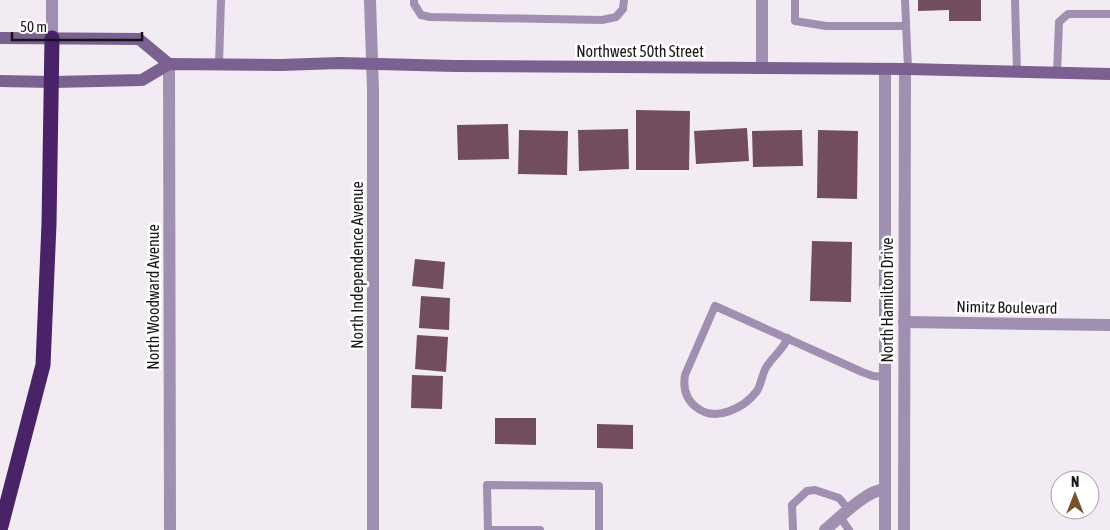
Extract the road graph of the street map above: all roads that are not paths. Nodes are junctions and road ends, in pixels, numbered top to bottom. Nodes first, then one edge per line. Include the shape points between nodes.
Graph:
1 (52, 0) edge
2 (221, 0) edge
3 (370, 0) edge
4 (414, 0) edge
5 (624, 0) edge
6 (762, 0) edge
7 (795, 0) edge
8 (905, 0) edge
9 (1015, 0) edge
10 (1110, 14) edge
11 (905, 26) junction
12 (0, 38) edge
13 (52, 38) junction
14 (169, 64) junction
15 (219, 64) junction
16 (371, 64) junction
17 (762, 68) junction
18 (885, 70) junction
19 (906, 70) junction
20 (1017, 72) junction
21 (1057, 73) junction
22 (1110, 74) edge
23 (0, 81) edge
24 (52, 82) junction
25 (904, 322) junction
26 (1110, 324) edge
27 (788, 338) junction
28 (885, 377) junction
29 (904, 377) junction
30 (885, 489) junction
31 (845, 514) junction
32 (0, 530) edge
33 (170, 530) edge
34 (373, 530) edge
35 (488, 530) edge
36 (540, 530) edge
37 (600, 530) edge
38 (793, 530) edge
39 (825, 530) edge
40 (849, 530) edge
41 (885, 530) edge
42 (904, 530) edge

1 - 13 street
2 - 15 lane
3 - 16 street, North Independence Avenue
4 - 5 lane via 421,15 430,17 602,20 616,17 624,9
6 - 17 street
7 - 11 lane via 796,21 826,26
8 - 11 lane
9 - 20 lane
10 - 21 lane via 1068,14 1058,22
11 - 19 lane via 908,47
12 - 13 main road
13 - 14 main road via 139,39
13 - 24 highway
14 - 15 main road, Northwest 50th Street
14 - 24 main road via 142,80
14 - 33 street, North Woodward Avenue
15 - 16 main road, Northwest 50th Street
16 - 17 main road, Northwest 50th Street
16 - 34 street, North Independence Avenue
17 - 18 main road, Northwest 50th Street
18 - 19 main road, Northwest 50th Street
18 - 28 street, North Hamilton Drive
19 - 20 main road, Northwest 50th Street
19 - 25 street, North Hamilton Drive
20 - 21 main road, Northwest 50th Street
21 - 22 main road, Northwest 50th Street
23 - 24 main road
24 - 32 highway via 50,224 43,365
25 - 26 street, Nimitz Boulevard
25 - 29 street, North Hamilton Drive
27 - 27 lane via 715,306 685,376 684,387 690,400 709,413 720,414 735,409 758,390 766,367
27 - 28 lane via 862,372
28 - 29 street
28 - 30 street, North Hamilton Drive
29 - 42 street, North Hamilton Drive
30 - 31 street via 873,492
30 - 41 street, North Hamilton Drive
31 - 38 lane via 843,501 836,496 807,491 792,505
31 - 39 street
31 - 40 lane
35 - 36 lane
35 - 37 lane via 487,485 600,486

